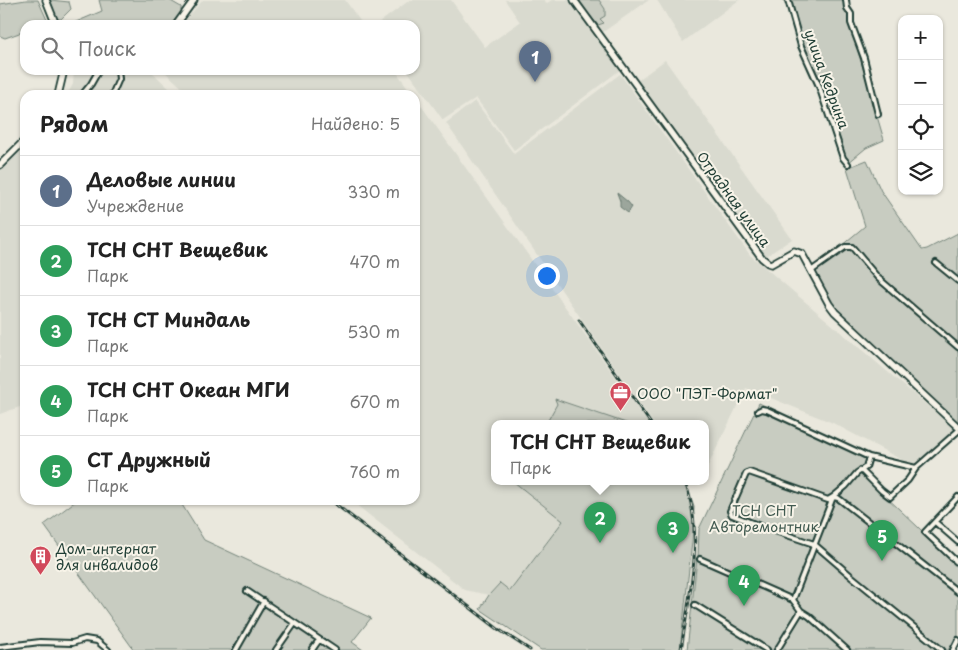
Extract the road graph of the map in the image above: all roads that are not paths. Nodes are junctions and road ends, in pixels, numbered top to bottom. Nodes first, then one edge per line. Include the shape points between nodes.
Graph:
1 (46, 0) edge
2 (194, 0) edge
3 (574, 0) edge
4 (788, 0) edge
5 (846, 0) edge
6 (54, 20) edge
7 (180, 20) edge
8 (64, 75) edge
9 (96, 75) edge
10 (119, 75) edge
11 (59, 90) edge
12 (86, 90) edge
13 (114, 90) edge
14 (878, 114) dead end
15 (20, 145) edge
16 (848, 164) dead end
17 (0, 165) edge
18 (936, 262) dead end
19 (811, 271) junction
20 (958, 281) edge
21 (958, 348) edge
22 (758, 411) dead end
23 (958, 427) edge
24 (958, 431) edge
25 (869, 457) junction
26 (916, 468) junction
27 (861, 470) junction
28 (833, 497) junction
29 (958, 497) edge
30 (935, 522) junction
31 (958, 542) edge
32 (814, 544) junction
33 (700, 559) dead end
34 (958, 563) edge
35 (247, 591) dead end
36 (958, 592) edge
37 (793, 600) junction
38 (264, 601) junction
39 (695, 605) dead end
40 (802, 611) junction
41 (295, 623) junction
42 (319, 640) junction
43 (958, 640) edge
44 (0, 647) edge
45 (108, 650) edge
46 (236, 650) edge
47 (276, 650) edge
48 (312, 650) edge
49 (335, 650) edge
50 (767, 650) edge
51 (776, 650) edge
52 (847, 650) edge
53 (942, 650) edge
54 (953, 650) edge

1 - 6 main road
2 - 7 main road
3 - 19 main road, Отрадная улица via 762,258 771,264 791,252 798,252
4 - 16 street, улица Кедрина via 802,46
5 - 14 street
8 - 11 main road
9 - 12 street
10 - 13 street
15 - 17 main road
18 - 20 street
19 - 21 street via 846,247 852,247 878,278
19 - 23 main road, Отрадная улица via 835,312
22 - 25 street via 766,410
24 - 26 street
25 - 26 street
25 - 27 street via 866,467
26 - 27 street via 890,497
27 - 28 street
28 - 32 street
28 - 32 street via 828,500 748,472 730,511 732,515
28 - 36 street
29 - 30 street
30 - 31 street
30 - 34 street via 925,532
32 - 37 street
32 - 53 street
33 - 37 street
35 - 38 street
37 - 40 street
38 - 41 street
38 - 46 street
39 - 50 street
40 - 51 street
40 - 52 street
41 - 42 street
41 - 47 street
42 - 48 street
42 - 49 street
43 - 54 street
44 - 45 street via 40,642 72,643 85,639 97,641

